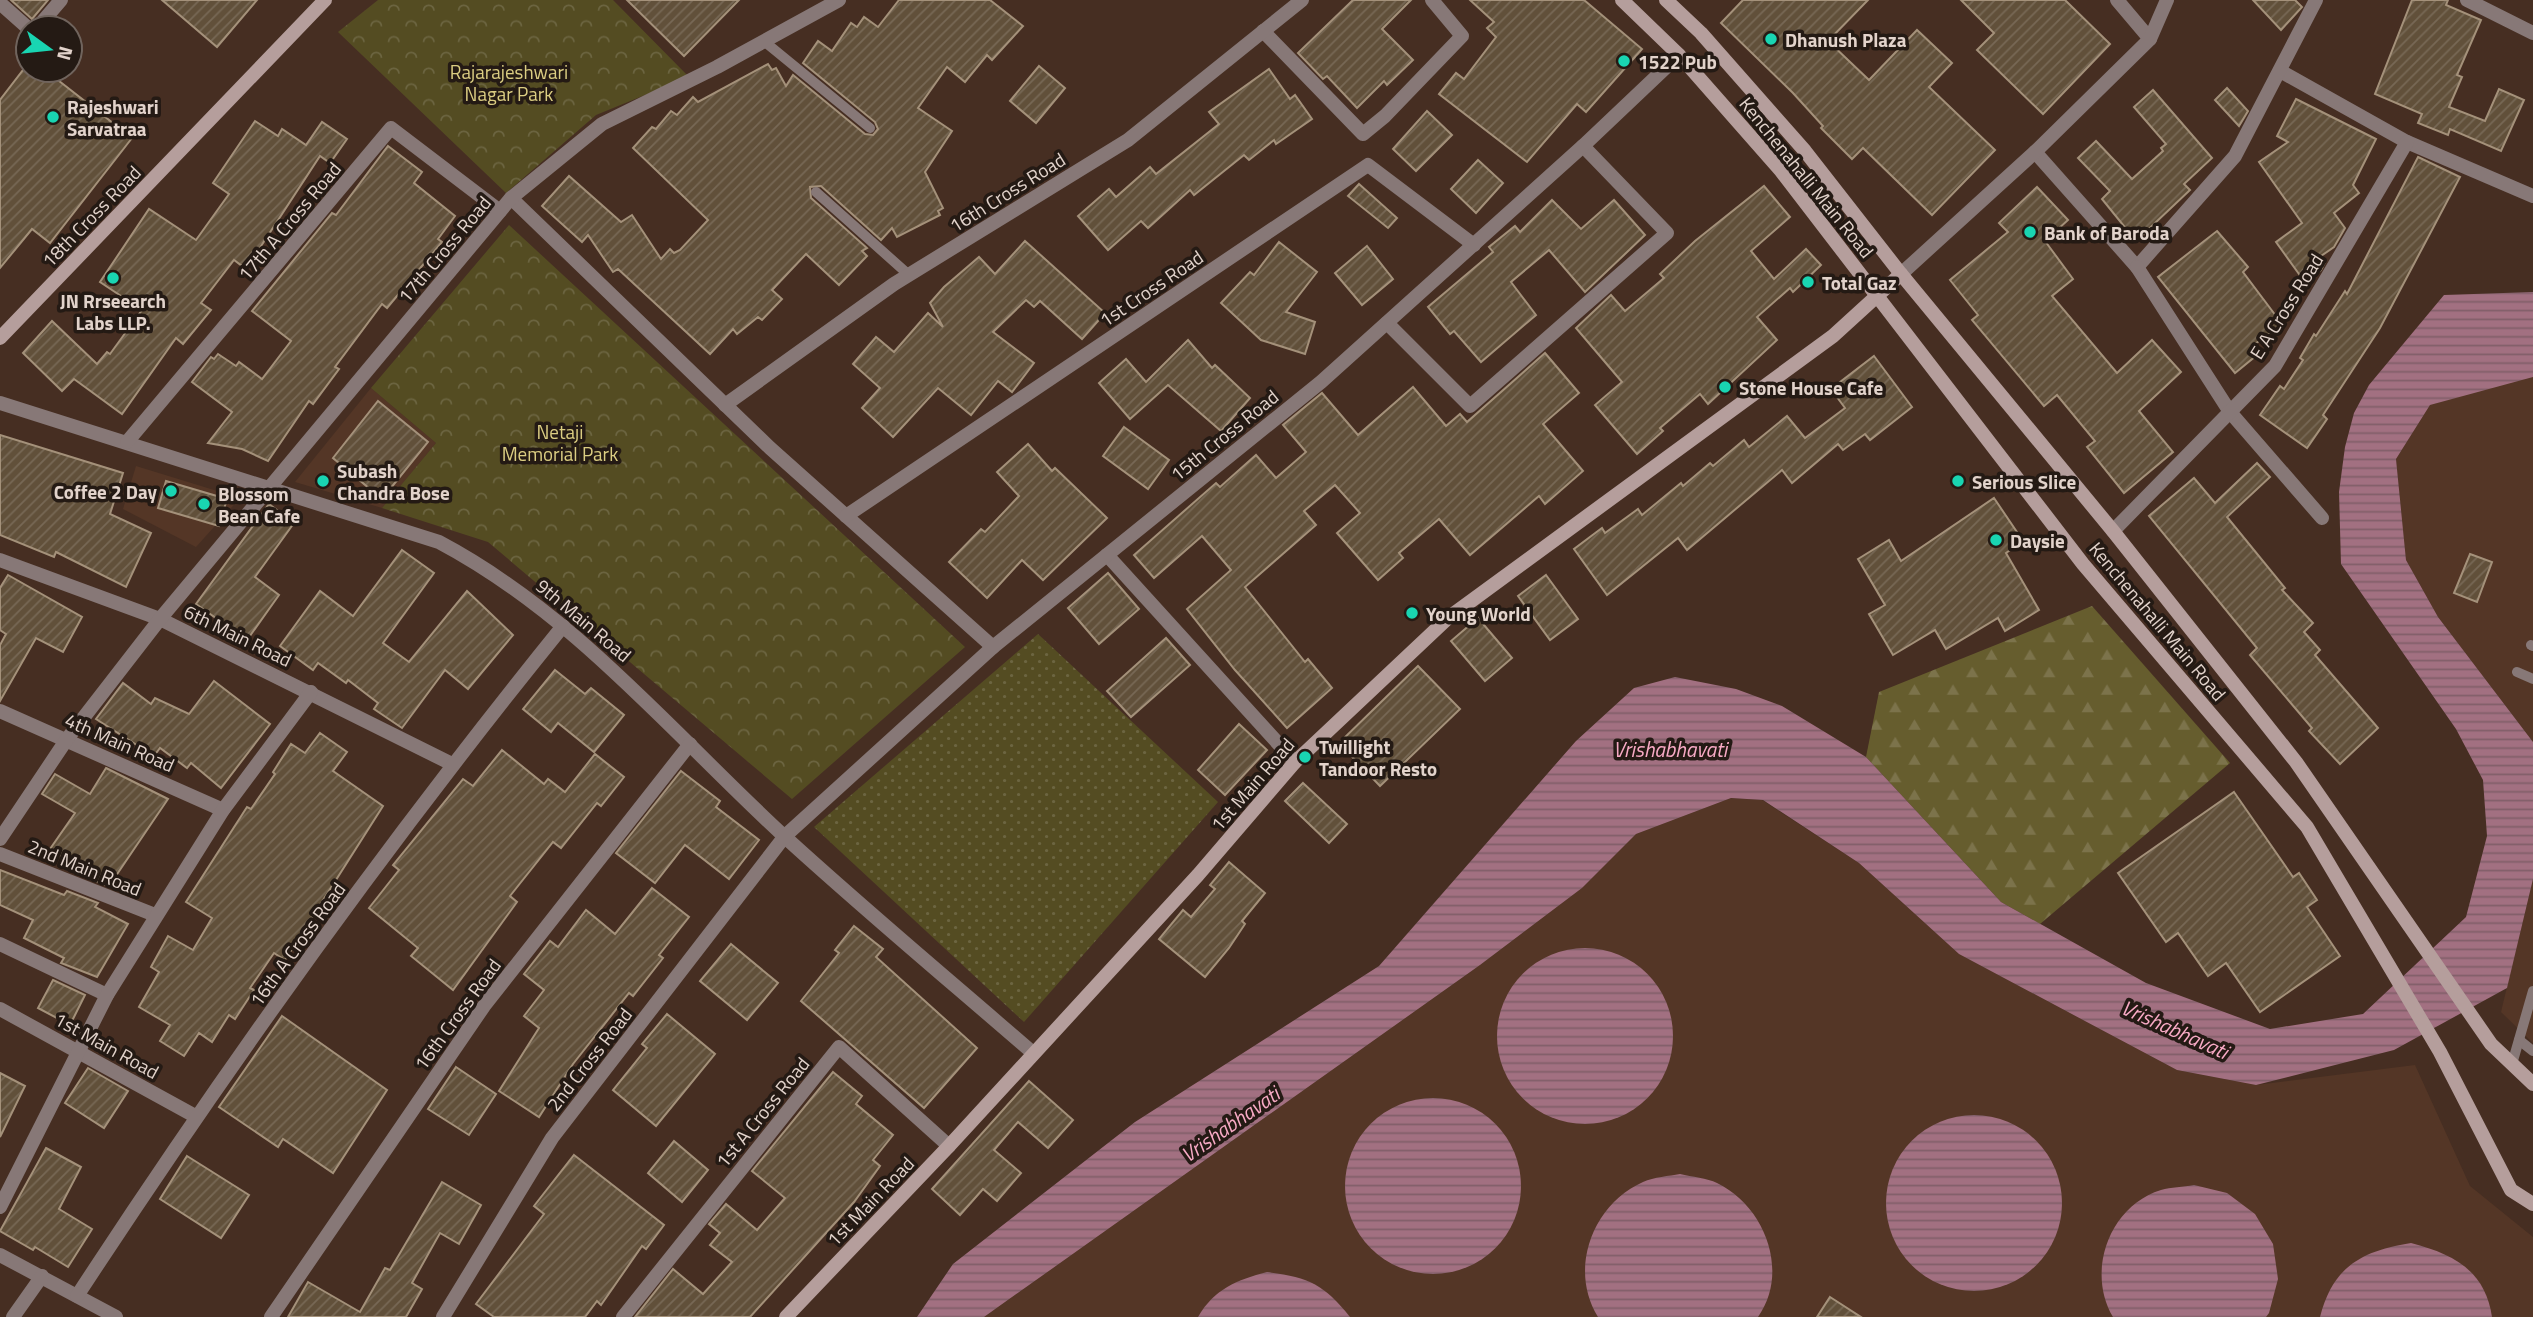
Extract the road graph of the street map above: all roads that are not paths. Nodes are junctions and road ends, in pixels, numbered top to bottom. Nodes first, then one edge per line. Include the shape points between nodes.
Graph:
1 (61, 0) edge
2 (325, 0) edge
3 (839, 0) edge
4 (1302, 0) edge
5 (1432, 0) edge
6 (1622, 0) edge
7 (1666, 0) edge
8 (2117, 0) edge
9 (2167, 0) edge
10 (2316, 0) edge
11 (2467, 0) edge
12 (0, 3) edge
13 (49, 14) edge
14 (14, 16) edge
15 (1264, 31) junction
16 (2533, 33) edge
17 (2150, 40) junction
18 (765, 42) junction
19 (1679, 55) junction
20 (2280, 71) junction
21 (870, 128) dead end
22 (2407, 142) junction
23 (1583, 146) junction
24 (2035, 152) junction
25 (816, 192) dead end
26 (2533, 196) edge
27 (511, 198) junction
28 (500, 211) junction
29 (1474, 246) junction
30 (2137, 267) junction
31 (1901, 274) junction
32 (909, 275) junction
33 (1878, 295) junction
34 (1387, 323) junction
35 (0, 338) edge
36 (0, 402) edge
37 (725, 405) junction
38 (2230, 412) junction
39 (127, 442) junction
40 (270, 486) junction
41 (846, 516) junction
42 (2322, 518) dead end
43 (2113, 531) junction
44 (1107, 555) junction
45 (0, 560) edge
46 (160, 619) junction
47 (563, 626) junction
48 (993, 648) junction
49 (2516, 672) dead end
50 (2533, 679) edge
51 (311, 692) junction
52 (0, 711) edge
53 (67, 739) junction
54 (690, 744) junction
55 (1295, 762) junction
56 (452, 764) junction
57 (223, 810) junction
58 (785, 836) junction
59 (0, 839) edge
60 (0, 853) edge
61 (155, 915) junction
62 (0, 944) edge
63 (2533, 991) edge
64 (107, 995) junction
65 (0, 1009) edge
66 (2519, 1040) junction
67 (79, 1050) junction
68 (2533, 1051) edge
69 (1033, 1053) junction
70 (2512, 1064) junction
71 (2533, 1084) edge
72 (195, 1116) junction
73 (949, 1146) junction
74 (2533, 1204) edge
75 (0, 1207) edge
76 (0, 1255) edge
77 (42, 1276) junction
78 (77, 1296) junction
79 (13, 1317) edge
80 (116, 1317) edge
81 (271, 1317) edge
82 (443, 1317) edge
83 (623, 1317) edge
84 (786, 1317) edge

1 - 13 street
2 - 35 main road, 18th Cross Road
3 - 18 street, 17th Cross Road
4 - 15 street, 16th Cross Road
5 - 15 street via 1462,36 1363,134
6 - 19 main road, Kenchenahalli Main Road
7 - 31 main road, Kenchenahalli Main Road via 1805,151
8 - 17 street
9 - 17 street
10 - 20 street
11 - 16 street
12 - 14 street
15 - 32 street, 16th Cross Road via 1128,140
17 - 24 street
18 - 21 lane
18 - 27 street, 17th Cross Road via 602,124
19 - 23 street, 15th Cross Road
19 - 33 main road, Kenchenahalli Main Road via 1781,171
20 - 22 street
20 - 30 street via 2235,156
22 - 26 street
22 - 38 street, E A Cross Road via 2275,366
23 - 29 street, 15th Cross Road
23 - 34 street via 1667,233 1470,406
24 - 30 street
24 - 31 street
25 - 32 lane
27 - 28 street, 17th Cross Road
27 - 37 street
28 - 39 street, 17th A Cross Road via 391,128
28 - 40 street, 17th Cross Road
29 - 34 street, 15th Cross Road
29 - 41 street, 1st Cross Road via 1368,165
30 - 38 street
31 - 33 main road, 1st Main Road
31 - 43 main road, Kenchenahalli Main Road
32 - 37 street, 16th Cross Road
33 - 55 main road, 1st Main Road via 1833,336 1448,618
33 - 74 main road, Kenchenahalli Main Road via 2083,564 2307,827 2441,1052 2511,1190
34 - 44 street, 15th Cross Road
36 - 39 street, 9th Main Road
37 - 41 street
38 - 42 street
38 - 43 street, E A Cross Road
39 - 40 street, 9th Main Road
40 - 46 street, 17th Cross Road
40 - 47 street, 9th Main Road via 439,542 488,568
41 - 48 street
43 - 70 main road, Kenchenahalli Main Road via 2297,762 2491,1044
44 - 48 street, 15th Cross Road
44 - 55 street
45 - 46 street, 6th Main Road
46 - 51 street, 6th Main Road
46 - 53 street, 17th Cross Road
47 - 54 street, 9th Main Road
47 - 56 street, 16th A Cross Road
48 - 58 street, 15th Cross Road
49 - 50 lane
51 - 56 street, 6th Main Road
51 - 57 street
52 - 53 street, 4th Main Road
53 - 57 street, 4th Main Road
53 - 59 street, 17th Cross Road
54 - 58 street, 9th Main Road
54 - 81 street, 16th Cross Road via 484,1006
55 - 69 main road, 1st Main Road via 1198,875
56 - 72 street, 16th A Cross Road
57 - 61 street
58 - 69 street, 9th Main Road
58 - 82 street, 2nd Cross Road via 552,1138
60 - 61 street, 2nd Main Road
61 - 64 street
62 - 64 street
63 - 66 lane
64 - 67 street
65 - 67 street, 1st Main Road
66 - 68 lane
66 - 70 lane
67 - 72 street, 1st Main Road
67 - 75 street
69 - 73 main road, 1st Main Road
70 - 71 main road, Kenchenahalli Main Road
72 - 78 street, 16th A Cross Road
73 - 83 street, 1st A Cross Road via 839,1047
73 - 84 main road, 1st Main Road
76 - 77 street
77 - 78 street
77 - 79 street
78 - 80 street

